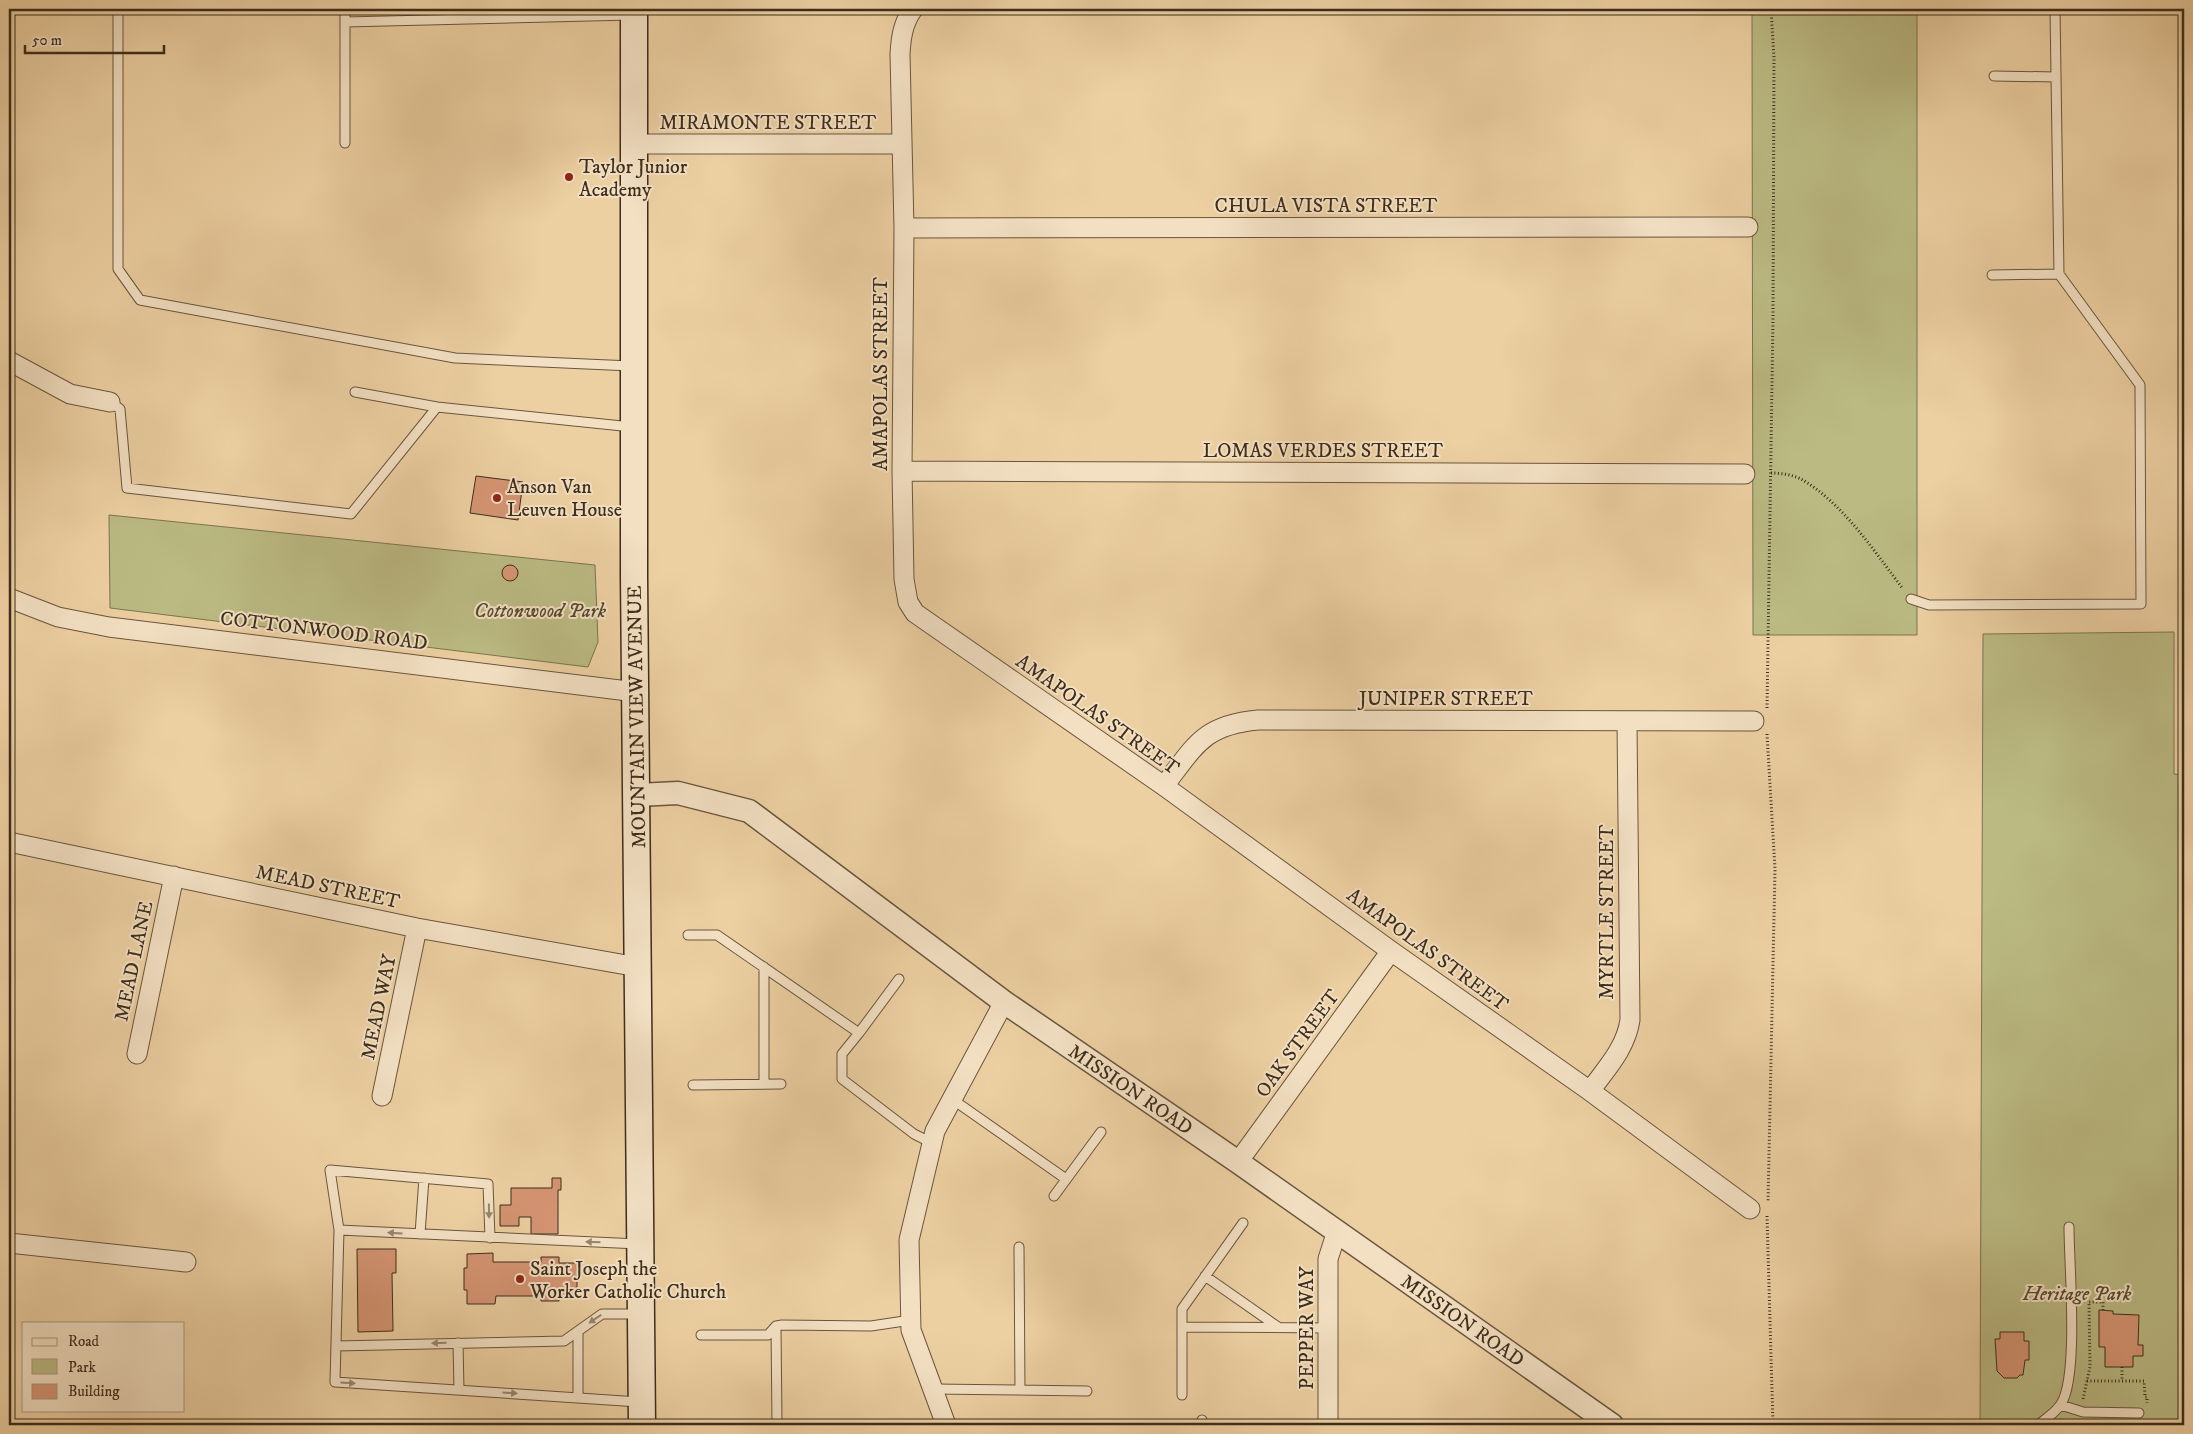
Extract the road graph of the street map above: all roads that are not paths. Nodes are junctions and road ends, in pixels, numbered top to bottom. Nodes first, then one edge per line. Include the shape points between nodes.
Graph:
1 (118, 9) edge
2 (345, 9) edge
3 (913, 9) edge
4 (2056, 9) edge
5 (634, 12) edge
6 (345, 22) junction
7 (1994, 76) dead end
8 (2056, 77) junction
9 (345, 143) dead end
10 (634, 144) junction
11 (902, 144) junction
12 (1748, 227) dead end
13 (904, 228) junction
14 (2059, 274) junction
15 (1992, 275) dead end
16 (9, 361) edge
17 (634, 366) junction
18 (355, 392) dead end
19 (110, 402) joint
20 (437, 407) junction
21 (634, 427) junction
22 (902, 471) junction
23 (1745, 474) dead end
24 (9, 598) edge
25 (1911, 599) road end
26 (636, 692) junction
27 (1627, 722) junction
28 (1763, 722) road end
29 (1164, 786) junction
30 (637, 795) junction
31 (9, 842) edge
32 (174, 876) junction
33 (417, 928) junction
34 (688, 935) dead end
35 (1392, 951) junction
36 (638, 967) junction
37 (764, 967) junction
38 (899, 979) dead end
39 (1004, 1002) junction
40 (859, 1033) junction
41 (137, 1054) dead end
42 (692, 1084) dead end
43 (764, 1084) junction
44 (781, 1084) dead end
45 (1590, 1091) junction
46 (382, 1096) dead end
47 (952, 1099) junction
48 (1101, 1132) dead end
49 (932, 1144) junction
50 (1238, 1162) junction
51 (424, 1178) junction
52 (1066, 1179) junction
53 (1054, 1196) dead end
54 (1761, 1210) road end
55 (1243, 1223) dead end
56 (2069, 1227) dead end
57 (339, 1230) junction
58 (1336, 1231) junction
59 (420, 1234) junction
60 (490, 1238) junction
61 (9, 1243) edge
62 (642, 1244) junction
63 (1018, 1247) dead end
64 (186, 1262) dead end
65 (1205, 1276) junction
66 (642, 1314) junction
67 (911, 1320) junction
68 (776, 1326) junction
69 (1182, 1327) junction
70 (1278, 1327) junction
71 (1328, 1328) junction
72 (578, 1331) junction
73 (701, 1335) dead end
74 (458, 1343) junction
75 (336, 1346) junction
76 (933, 1389) junction
77 (459, 1390) junction
78 (1020, 1390) junction
79 (1087, 1390) dead end
80 (1182, 1394) dead end
81 (578, 1398) junction
82 (2061, 1405) junction
83 (2139, 1413) dead end
84 (642, 1414) edge
85 (777, 1425) edge
86 (946, 1425) edge
87 (1328, 1425) edge
88 (1612, 1425) edge
89 (2038, 1425) edge

1 - 17 lane via 118,269 140,300 455,358
2 - 6 lane
3 - 11 street, AMAPOLAS STREET via 901,36
4 - 8 lane
5 - 6 lane
5 - 10 main road, MOUNTAIN VIEW AVENUE
6 - 9 lane
7 - 8 lane
8 - 14 lane
10 - 11 street, MIRAMONTE STREET
10 - 17 main road, MOUNTAIN VIEW AVENUE
11 - 13 street, AMAPOLAS STREET
12 - 13 street, CHULA VISTA STREET
13 - 22 street, AMAPOLAS STREET
14 - 15 lane
14 - 25 lane via 2140,385 2141,604 1929,605
16 - 19 street via 70,394
17 - 21 main road, MOUNTAIN VIEW AVENUE
18 - 20 lane
19 - 20 lane via 120,409 127,488 351,514
20 - 21 lane
21 - 26 main road, MOUNTAIN VIEW AVENUE
22 - 23 street, LOMAS VERDES STREET
22 - 29 street, AMAPOLAS STREET via 905,590 914,613
24 - 26 street, COTTONWOOD ROAD via 58,617 109,627
26 - 30 main road, MOUNTAIN VIEW AVENUE
27 - 28 street, JUNIPER STREET
27 - 29 street, JUNIPER STREET via 1238,722 1208,733 1197,742
27 - 45 street, MYRTLE STREET via 1630,1020 1622,1047
29 - 35 street, AMAPOLAS STREET
30 - 36 main road, MOUNTAIN VIEW AVENUE
30 - 39 street, MISSION ROAD via 678,793 749,811
31 - 32 street, MEAD STREET
32 - 33 street, MEAD STREET
32 - 41 street, MEAD LANE
33 - 36 street, MEAD STREET
33 - 46 street, MEAD WAY
34 - 37 lane via 717,935
35 - 45 street, AMAPOLAS STREET
35 - 50 street, OAK STREET
36 - 62 main road, MOUNTAIN VIEW AVENUE
37 - 40 lane
37 - 43 lane
38 - 40 lane
39 - 47 street
39 - 50 street, MISSION ROAD
40 - 49 lane via 842,1054 842,1079
42 - 43 lane
43 - 44 lane
45 - 54 street, AMAPOLAS STREET
47 - 49 street
47 - 52 lane
48 - 52 lane
49 - 67 street via 909,1240
50 - 58 street, MISSION ROAD
51 - 57 lane via 330,1170
51 - 59 lane
51 -> 60 lane via 488,1184
52 - 53 lane
55 - 65 lane
56 - 82 lane via 2071,1362
59 -> 57 lane
57 - 75 lane
58 - 71 street, PEPPER WAY via 1328,1260
58 - 88 street, MISSION ROAD
59 - 60 lane
62 -> 60 lane
61 - 64 street
62 - 66 main road, MOUNTAIN VIEW AVENUE
63 - 78 lane
65 - 69 lane via 1182,1309
65 - 70 lane
66 -> 72 lane via 602,1314
66 - 84 main road, MOUNTAIN VIEW AVENUE
67 - 68 lane via 871,1326
67 - 76 street via 911,1330
68 - 73 lane via 768,1335
68 - 85 lane
69 - 70 lane
69 - 80 lane
70 - 71 lane
71 - 87 street, PEPPER WAY
72 - 74 lane via 564,1340
72 - 81 lane
74 -> 75 lane
74 - 77 lane
75 -> 77 lane via 335,1382
76 - 78 lane
76 - 86 street
77 -> 81 lane
78 - 79 lane
81 - 84 lane
82 - 83 lane via 2083,1412
82 - 89 lane

